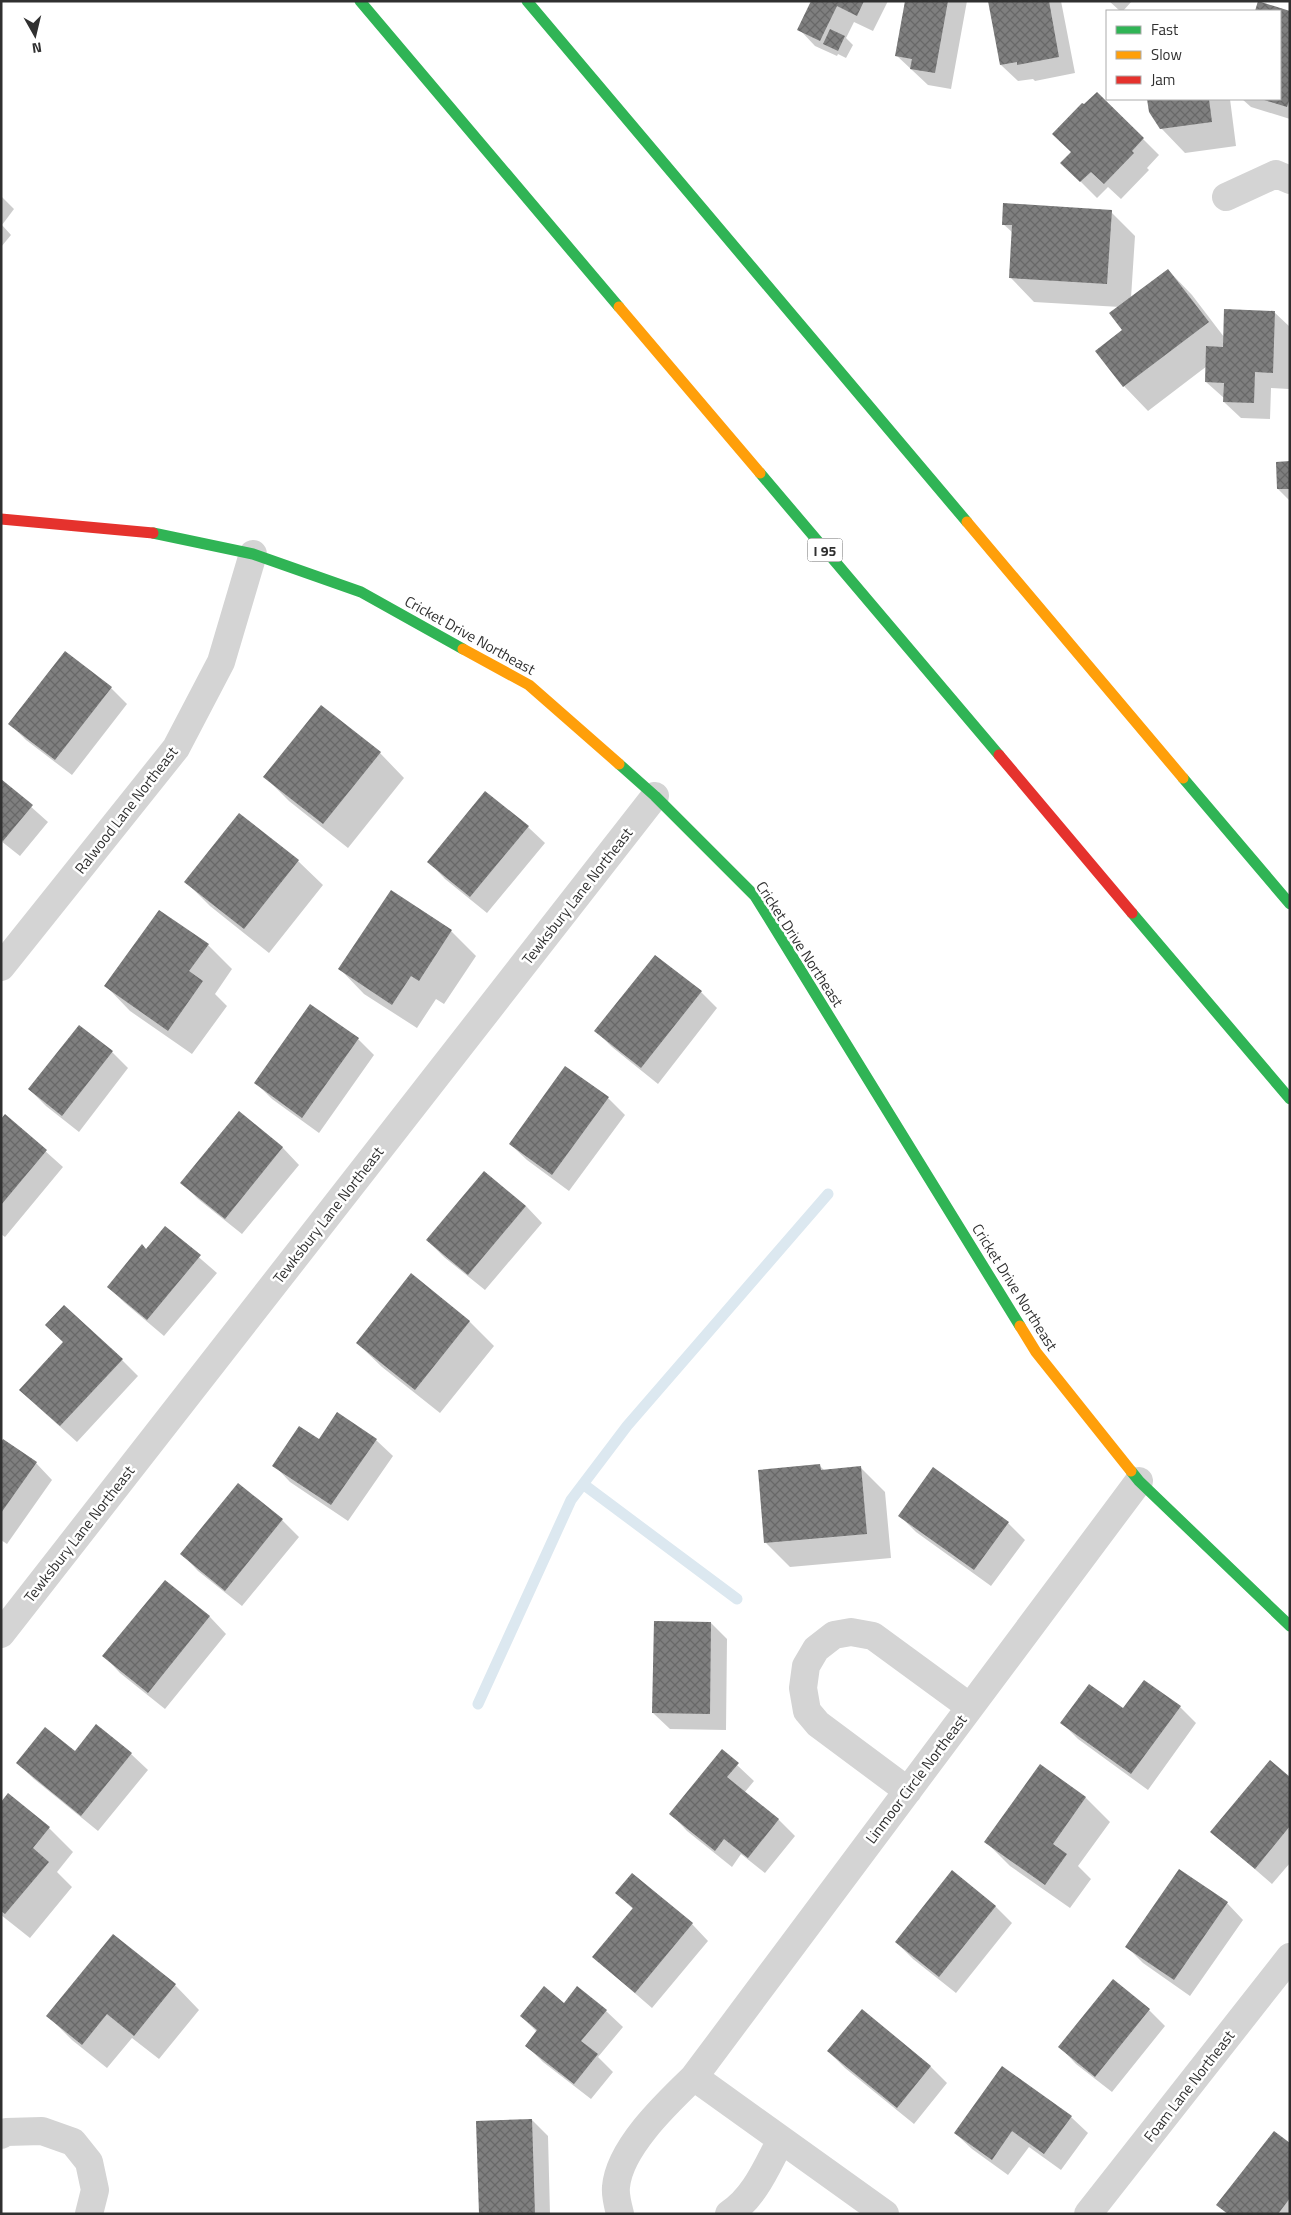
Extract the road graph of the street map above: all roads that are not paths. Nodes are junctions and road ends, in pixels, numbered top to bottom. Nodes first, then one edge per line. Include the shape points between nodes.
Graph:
1 (360, 1) edge
2 (527, 1) edge
3 (1290, 180) edge
4 (1226, 197) dead end
5 (1, 519) edge
6 (253, 554) junction
7 (654, 796) junction
8 (1290, 904) edge
9 (1, 967) edge
10 (1290, 1099) edge
11 (1139, 1481) junction
12 (1290, 1626) edge
13 (1, 1634) edge
14 (970, 1707) junction
15 (908, 1791) junction
16 (1290, 1957) edge
17 (694, 2077) junction
18 (1, 2135) edge
19 (781, 2140) junction
20 (89, 2214) edge
21 (620, 2214) edge
22 (729, 2214) edge
23 (885, 2214) edge
24 (1088, 2214) edge

1 - 10 main road, I 95
2 - 8 main road
3 - 4 street via 1276,174
5 - 6 main road, Cricket Drive Northeast via 140,530
6 - 7 main road, Cricket Drive Northeast via 362,592 529,685
6 - 9 street, Ralwood Lane Northeast via 221,662 176,748
7 - 11 main road, Cricket Drive Northeast via 755,896 1036,1352
7 - 13 street, Tewksbury Lane Northeast
11 - 12 main road, Cricket Drive Northeast
11 - 14 street, Linmoor Circle Northeast
14 - 15 street, Linmoor Circle Northeast
14 - 15 street via 873,1636 851,1632 834,1635 816,1649 806,1666 807,1711 818,1724
15 - 17 street, Linmoor Circle Northeast
16 - 24 street, Foam Lane Northeast
17 - 19 street
17 - 21 street, Linmoor Circle Northeast via 654,2116 624,2161 616,2187
18 - 20 street via 6,2132 42,2131 73,2142 89,2162 95,2190
19 - 22 street via 759,2183
19 - 23 street

